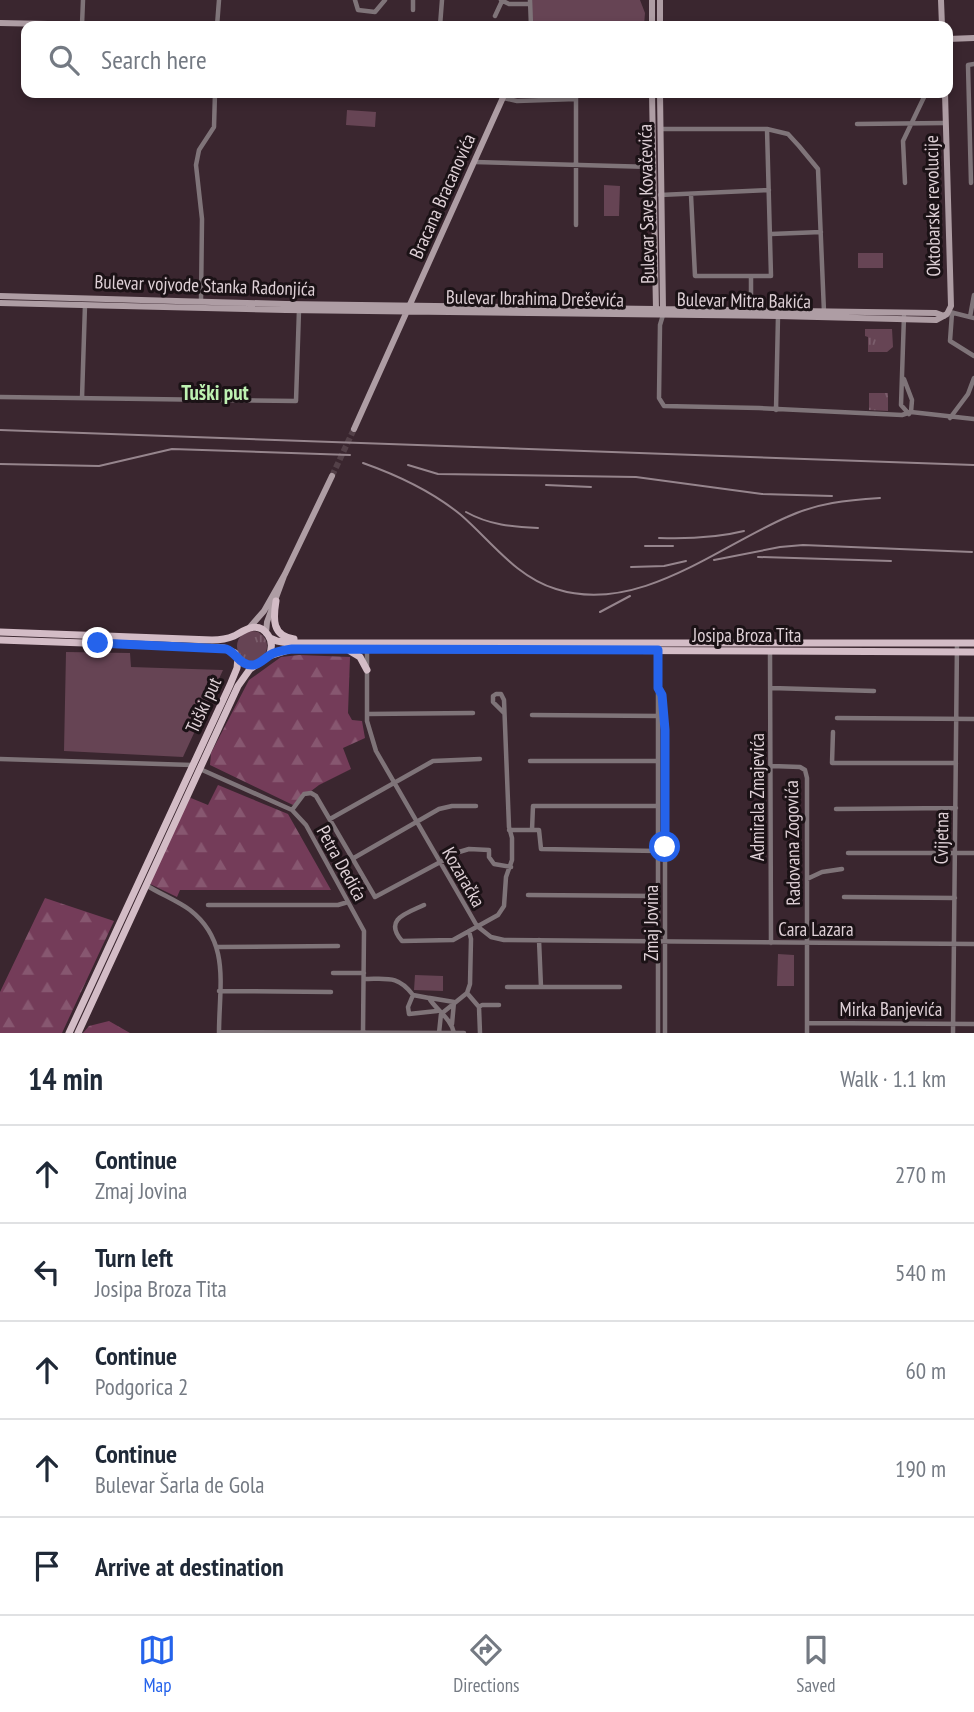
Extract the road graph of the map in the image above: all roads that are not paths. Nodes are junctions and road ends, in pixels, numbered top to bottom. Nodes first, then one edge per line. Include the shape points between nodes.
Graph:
1 (83, 0) edge
2 (219, 0) edge
3 (355, 0) edge
4 (385, 0) edge
5 (413, 0) edge
6 (442, 0) edge
7 (652, 0) edge
8 (660, 0) edge
9 (941, 0) edge
10 (501, 1) edge
11 (530, 2) edge
12 (413, 10) dead end
13 (495, 16) dead end
14 (82, 21) edge
15 (218, 21) edge
16 (440, 21) edge
17 (531, 21) edge
18 (652, 21) edge
19 (660, 21) edge
20 (942, 21) edge
21 (0, 23) edge
22 (21, 24) edge
23 (974, 38) edge
24 (953, 39) edge
25 (974, 64) edge
26 (215, 98) edge
27 (503, 98) edge
28 (510, 98) edge
29 (652, 98) edge
30 (660, 98) edge
31 (924, 98) edge
32 (945, 98) edge
33 (576, 99) joint
34 (912, 122) junction
35 (946, 123) junction
36 (858, 124) dead end
37 (660, 129) junction
38 (767, 129) junction
39 (475, 162) junction
40 (577, 165) junction
41 (652, 167) junction
42 (905, 183) dead end
43 (971, 183) dead end
44 (769, 190) junction
45 (652, 195) junction
46 (661, 195) junction
47 (691, 195) junction
48 (576, 225) dead end
49 (821, 232) junction
50 (771, 234) junction
51 (751, 277) junction
52 (974, 295) edge
53 (0, 296) edge
54 (85, 301) junction
55 (201, 301) junction
56 (0, 303) edge
57 (299, 307) junction
58 (409, 309) junction
59 (659, 312) junction
60 (751, 313) junction
61 (779, 313) junction
62 (948, 313) junction
63 (825, 314) junction
64 (904, 316) junction
65 (972, 317) edge
66 (974, 356) edge
67 (903, 377) junction
68 (974, 378) edge
69 (0, 397) edge
70 (82, 398) junction
71 (901, 405) junction
72 (776, 410) junction
73 (910, 413) junction
74 (894, 415) junction
75 (950, 418) junction
76 (974, 419) edge
77 (354, 429) tunnel mouth
78 (332, 476) tunnel mouth
79 (285, 574) junction
80 (276, 601) junction
81 (250, 627) junction
82 (0, 632) edge
83 (238, 634) junction
84 (268, 635) junction
85 (0, 640) edge
86 (132, 641) junction
87 (312, 643) junction
88 (974, 643) edge
89 (367, 646) junction
90 (658, 647) junction
91 (957, 648) junction
92 (346, 649) junction
93 (770, 651) junction
94 (974, 652) edge
95 (236, 655) junction
96 (269, 656) junction
97 (257, 664) junction
98 (367, 670) junction
99 (771, 688) junction
100 (874, 691) dead end
101 (472, 713) dead end
102 (504, 713) dead end
103 (367, 714) junction
104 (532, 715) dead end
105 (661, 716) junction
106 (837, 718) dead end
107 (957, 719) junction
108 (974, 719) edge
109 (833, 732) dead end
110 (0, 759) edge
111 (480, 759) dead end
112 (530, 761) dead end
113 (658, 761) junction
114 (956, 763) junction
115 (772, 766) junction
116 (197, 767) junction
117 (393, 783) junction
118 (476, 806) dead end
119 (658, 806) junction
120 (956, 808) junction
121 (836, 809) dead end
122 (292, 810) junction
123 (330, 819) junction
124 (416, 822) junction
125 (509, 830) junction
126 (532, 830) junction
127 (658, 851) junction
128 (848, 853) dead end
129 (955, 853) junction
130 (974, 853) edge
131 (352, 859) junction
132 (439, 862) junction
133 (511, 867) junction
134 (842, 869) dead end
135 (807, 879) junction
136 (146, 885) junction
137 (528, 895) dead end
138 (658, 896) junction
139 (844, 897) dead end
140 (955, 898) junction
141 (348, 902) junction
142 (208, 905) dead end
143 (424, 905) dead end
144 (487, 921) junction
145 (477, 926) junction
146 (469, 931) junction
147 (489, 936) junction
148 (539, 940) junction
149 (658, 942) junction
150 (665, 942) junction
151 (771, 943) junction
152 (807, 943) junction
153 (954, 944) junction
154 (974, 944) edge
155 (338, 946) dead end
156 (218, 947) junction
157 (333, 973) dead end
158 (364, 976) junction
159 (507, 987) dead end
160 (620, 987) dead end
161 (541, 988) junction
162 (219, 991) junction
163 (331, 992) dead end
164 (467, 993) junction
165 (413, 995) junction
166 (429, 998) junction
167 (454, 1002) junction
168 (499, 1005) dead end
169 (479, 1007) junction
170 (439, 1012) junction
171 (807, 1023) junction
172 (953, 1024) junction
173 (974, 1024) edge
174 (452, 1026) junction
175 (219, 1032) edge
176 (68, 1033) edge
177 (78, 1033) edge
178 (363, 1033) edge
179 (439, 1033) edge
180 (454, 1033) edge
181 (464, 1033) edge
182 (480, 1033) edge
183 (658, 1033) edge
184 (665, 1033) edge
185 (807, 1033) edge
186 (953, 1033) edge

1 - 14 street
2 - 15 street
3 - 4 street via 358,10 375,12
5 - 12 street
6 - 16 street
7 - 18 street
8 - 19 street
9 - 20 street
10 - 11 street
10 - 13 street
11 - 17 street
21 - 22 street
23 - 24 street
25 - 43 street via 968,65
26 - 55 street via 214,127 199,150 196,165 202,219
27 - 39 street, Bracana Bracanovića
28 - 33 street
29 - 41 street, Bulevar Save Kovačevića
30 - 37 street, Bulevar Save Kovačevića
31 - 34 street
32 - 35 street, Oktobarske revolucije
33 - 40 street
34 - 35 street
34 - 36 street
34 - 42 street via 904,141
35 - 62 street, Oktobarske revolucije
37 - 38 street
37 - 46 street, Bulevar Save Kovačevića
38 - 44 street
38 - 49 street, Bulevar Mitra Bakića via 788,134 818,169
39 - 40 street
39 - 58 street, Bracana Bracanovića
40 - 41 street
40 - 48 street
41 - 45 street, Bulevar Save Kovačevića
44 - 47 street
44 - 50 street
45 - 46 street
45 - 59 street, Bulevar Save Kovačevića
46 - 47 street
46 - 59 street, Bulevar Save Kovačevića
47 - 51 street via 695,276
49 - 50 street
49 - 63 street, Bulevar Mitra Bakića
50 - 51 street via 771,274
51 - 60 street
52 - 65 street
53 - 54 street, Bulevar vojvode Stanka Radonjića
54 - 55 street, Bulevar vojvode Stanka Radonjića
54 - 56 street, Bulevar vojvode Stanka Radonjića
54 - 57 street, Bulevar vojvode Stanka Radonjića
54 - 70 street
55 - 57 street, Bulevar vojvode Stanka Radonjića
57 - 58 street, Bulevar vojvode Stanka Radonjića
57 - 70 street via 296,401
58 - 59 street, Bulevar Ibrahima Dreševića
58 - 77 street, Bracana Bracanovića
59 - 60 street, Bulevar Mitra Bakića
59 - 72 street via 659,398 664,406
60 - 61 street, Bulevar Mitra Bakića
61 - 63 street, Bulevar Mitra Bakića
61 - 72 street
62 - 64 street, Bulevar Mitra Bakića via 936,320
62 - 65 street
62 - 66 street via 950,341
63 - 64 street, Bulevar Mitra Bakića
64 - 67 street
67 - 71 street
67 - 73 street via 912,400
68 - 75 street
69 - 70 street
71 - 73 street
71 - 74 street
72 - 74 street
73 - 74 street
73 - 75 street
75 - 76 street
78 - 79 street
79 - 80 street
79 - 81 street
80 - 84 street via 267,622
80 - 87 main road via 274,625 278,632
81 - 83 main road
81 - 84 main road
82 - 86 main road
83 - 86 main road via 220,640
83 - 95 main road
84 - 87 main road, Josipa Broza Tita via 281,642
84 - 96 main road
85 - 86 main road
86 - 95 main road via 224,648
87 - 89 main road, Josipa Broza Tita
88 - 91 main road, Josipa Broza Tita
89 - 90 main road, Josipa Broza Tita
89 - 92 main road, Josipa Broza Tita
89 - 98 street, Kozaračka
90 - 91 main road, Josipa Broza Tita
90 - 93 main road, Josipa Broza Tita
90 - 105 street, Zmaj Jovina
91 - 93 main road, Josipa Broza Tita
91 - 94 main road, Josipa Broza Tita
91 - 107 street, Cvijetna
92 - 96 main road, Josipa Broza Tita via 292,649
92 - 98 main road via 358,655
93 - 99 street, Admirala Zmajevića
95 - 97 main road via 247,664
95 - 116 main road, Tuški put via 234,676
96 - 97 main road
97 - 116 main road, Tuški put via 240,682
98 - 103 street, Kozaračka
99 - 100 street
99 - 115 street, Admirala Zmajevića
101 - 103 street
102 - 125 street
103 - 117 street, Kozaračka via 371,739
104 - 105 street
105 - 113 street, Zmaj Jovina
105 - 150 street, Zmaj Jovina
106 - 107 street
107 - 108 street
107 - 114 street, Cvijetna
109 - 114 street via 832,764
110 - 116 street
111 - 117 street via 436,760
112 - 113 street
113 - 119 street, Zmaj Jovina
114 - 120 street, Cvijetna
115 - 135 street, Radovana Zogovića via 800,767 806,773
115 - 151 street, Admirala Zmajevića
116 - 122 street, Petra Dedića
116 - 136 main road
116 - 176 main road
117 - 123 street
117 - 124 street, Kozaračka
118 - 124 street via 445,807
119 - 126 street via 533,806
119 - 127 street, Zmaj Jovina
120 - 121 street
120 - 129 street, Cvijetna
122 - 123 street via 304,794 311,793
122 - 141 street, Petra Dedića via 306,825
123 - 131 street
124 - 131 street
124 - 132 street, Kozaračka
125 - 126 street
125 - 133 street
126 - 127 street via 539,830 541,849
127 - 138 street, Zmaj Jovina
128 - 129 street
129 - 130 street
129 - 140 street, Cvijetna
131 - 132 street via 376,897
132 - 133 street via 464,850 480,849 489,850 494,864
132 - 145 street, Kozaračka
133 - 144 street via 504,906
134 - 135 street
135 - 152 street, Radovana Zogovića
136 - 156 street via 193,912
136 - 177 main road
137 - 138 street
138 - 149 street, Zmaj Jovina
139 - 140 street
140 - 153 street, Cvijetna
141 - 142 street
141 - 158 street, Petra Dedića via 364,932
143 - 146 street via 400,916 396,923 402,941 450,940
144 - 145 street
144 - 147 street
145 - 146 street
145 - 147 street, Kozaračka
146 - 164 street
147 - 148 street
148 - 149 street
148 - 161 street
149 - 150 street, Cara Lazara
149 - 183 street, Zmaj Jovina
150 - 151 street, Cara Lazara
150 - 184 street, Zmaj Jovina
151 - 152 street, Cara Lazara
152 - 153 street, Cara Lazara
152 - 171 street, Radovana Zogovića
153 - 154 street, Cara Lazara
153 - 172 street, Cvijetna
155 - 156 street
156 - 162 street
157 - 158 street
158 - 165 street via 394,979
158 - 178 street, Petra Dedića
159 - 161 street
160 - 161 street
162 - 163 street
162 - 175 street
164 - 167 street
164 - 169 street
165 - 166 street
165 - 170 street via 409,1014
166 - 167 street
166 - 170 street
167 - 170 street
167 - 174 street
168 - 169 street
169 - 182 street
170 - 174 street
170 - 179 street
171 - 172 street, Mirka Banjevića
171 - 185 street, Radovana Zogovića
172 - 173 street, Mirka Banjevića
172 - 186 street, Cvijetna
174 - 180 street
175 - 178 street
178 - 179 street
179 - 180 street
180 - 181 street

